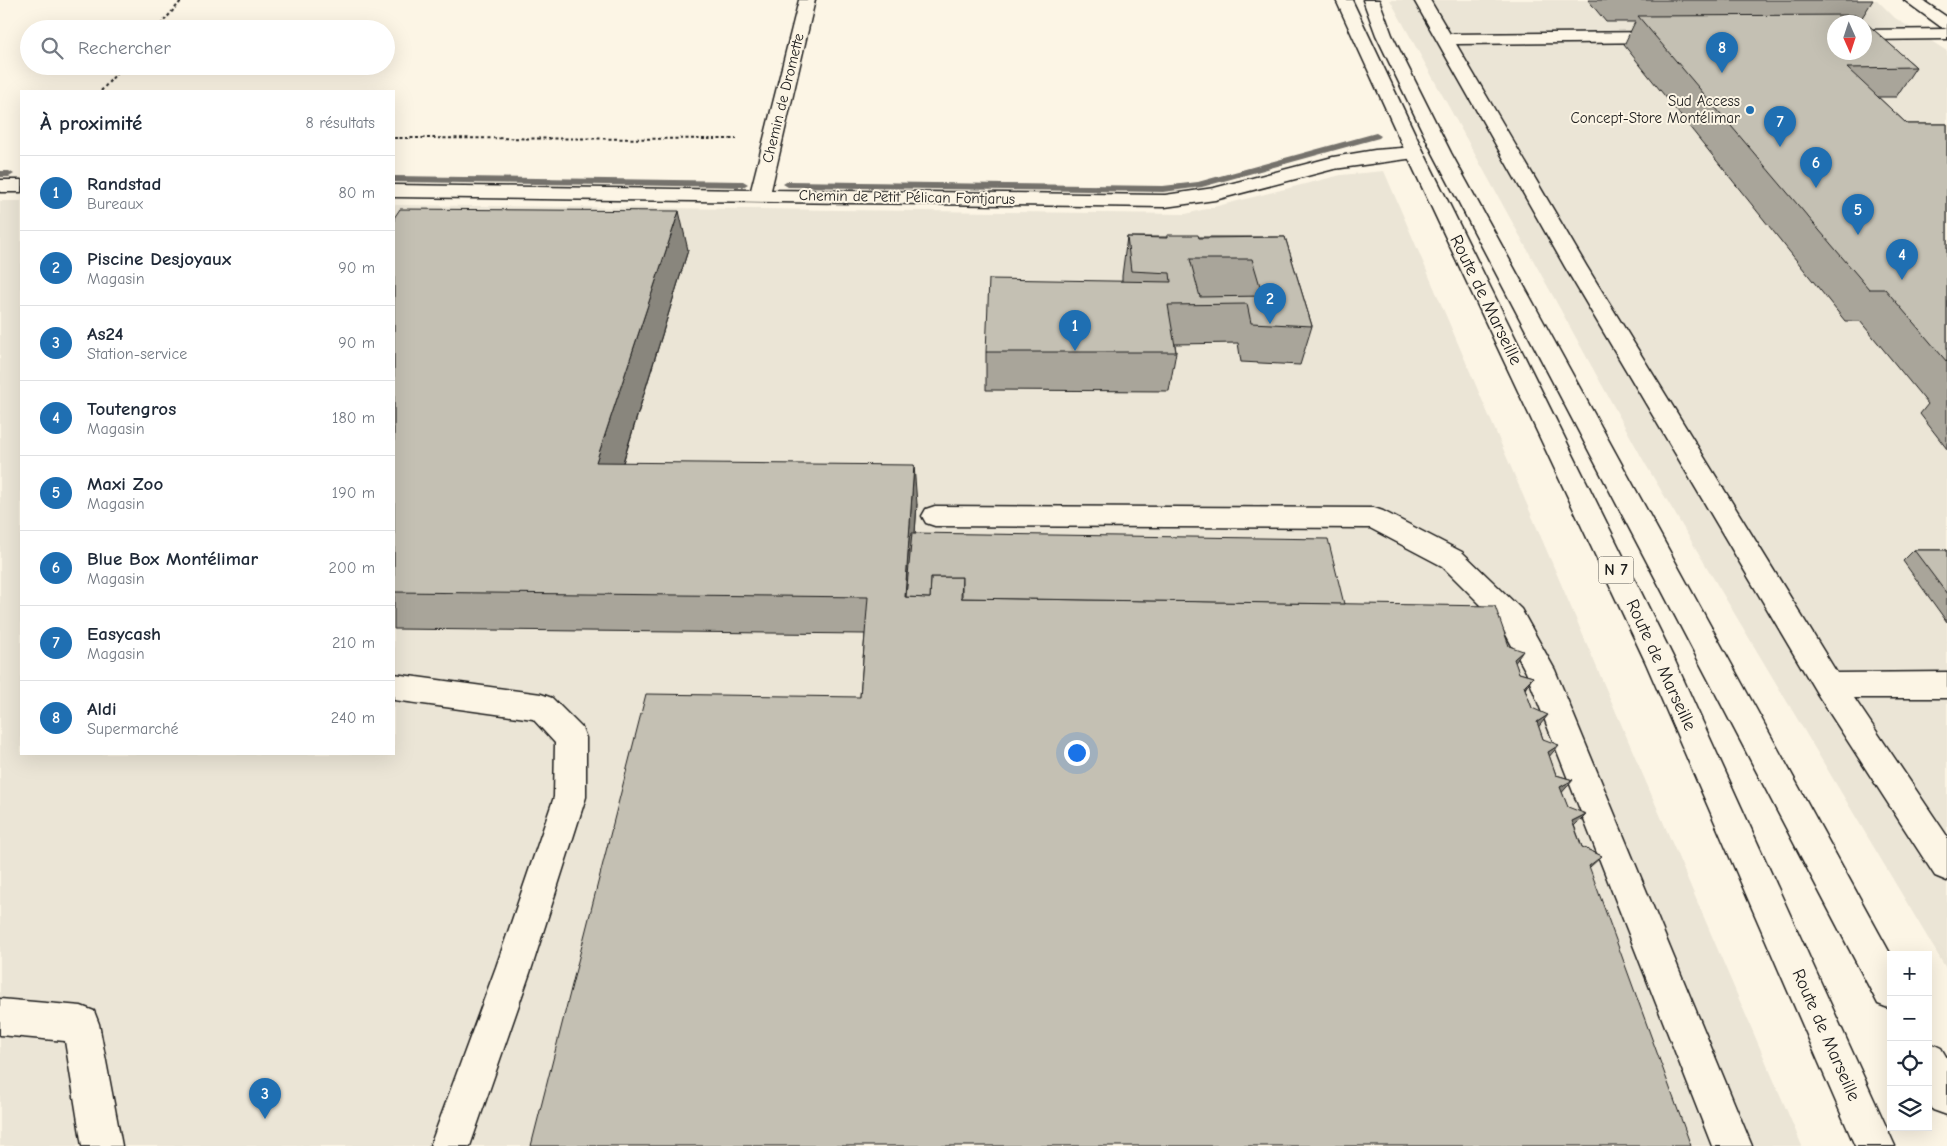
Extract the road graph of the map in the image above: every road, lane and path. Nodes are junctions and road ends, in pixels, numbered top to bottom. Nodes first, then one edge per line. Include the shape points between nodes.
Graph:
1 (182, 0) edge
2 (807, 0) edge
3 (1344, 0) edge
4 (1371, 0) edge
5 (1422, 0) edge
6 (1912, 0) edge
7 (165, 20) edge
8 (1947, 24) edge
9 (1947, 34) edge
10 (1872, 35) edge
11 (1686, 37) edge
12 (1443, 39) junction
13 (115, 75) edge
14 (102, 90) edge
15 (395, 138) edge
16 (773, 139) junction
17 (1415, 153) junction
18 (0, 186) edge
19 (20, 186) edge
20 (395, 191) edge
21 (760, 195) junction
22 (935, 516) dead end
23 (1947, 685) edge
24 (395, 686) edge
25 (1829, 686) junction
26 (1947, 865) edge
27 (1887, 984) edge
28 (0, 1017) edge
29 (1932, 1068) edge
30 (1947, 1096) edge
31 (102, 1146) edge
32 (450, 1146) edge
33 (1732, 1146) edge
34 (1875, 1146) edge

1 - 7 path
2 - 16 main road, Chemin de Dromette
3 - 17 main road, Route de Marseille / N 7
4 - 27 main road, Route de Marseille / N 7 via 1384,35 1442,154
5 - 12 main road
6 - 8 main road
9 - 10 main road
11 - 12 main road
12 - 25 main road via 1576,267
13 - 14 path
15 - 16 path
16 - 21 main road, Chemin de Dromette
17 - 21 main road, Chemin de Petit Pélican Fontjarus via 1333,163 1215,194 1165,201
17 - 34 main road, Route de Marseille / N 7 via 1660,661
18 - 19 main road
20 - 21 main road, Chemin de Petit Pélican Fontjarus
22 - 33 main road via 1374,518 1452,559 1511,617 1540,670
23 - 25 main road
24 - 32 main road via 541,707 571,738 570,797
25 - 26 main road
28 - 31 main road via 81,1024
29 - 30 main road

